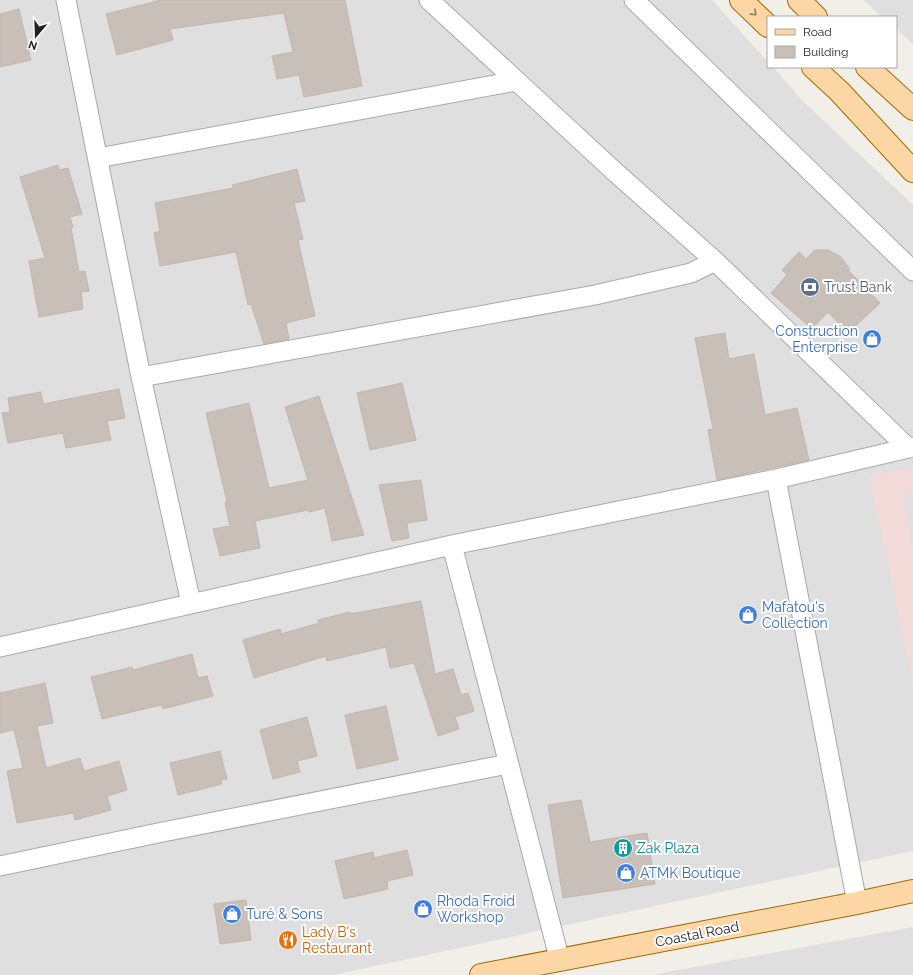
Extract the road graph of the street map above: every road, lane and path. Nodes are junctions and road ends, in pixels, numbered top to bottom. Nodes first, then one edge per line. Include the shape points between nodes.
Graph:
1 (66, 0) edge
2 (429, 0) edge
3 (634, 0) edge
4 (741, 0) edge
5 (799, 0) edge
6 (815, 16) edge
7 (767, 25) edge
8 (814, 68) edge
9 (868, 68) edge
10 (874, 68) edge
11 (516, 81) junction
12 (840, 92) junction
13 (913, 92) edge
14 (913, 109) edge
15 (913, 154) edge
16 (98, 158) junction
17 (913, 171) edge
18 (715, 261) junction
19 (913, 271) edge
20 (141, 378) junction
21 (911, 447) edge
22 (776, 479) junction
23 (452, 546) junction
24 (191, 603) junction
25 (0, 647) edge
26 (508, 764) junction
27 (0, 866) edge
28 (913, 891) edge
29 (857, 903) junction
30 (560, 961) junction
31 (481, 975) edge

1 - 16 street
2 - 11 street
3 - 19 street
4 -> 7 main road
5 - 6 main road
8 - 12 main road
9 - 14 main road
10 - 13 main road
11 - 16 street
11 - 18 street
12 - 15 main road
12 - 17 main road
16 - 20 street
18 - 20 street via 691,273 595,295
18 - 21 street
20 - 24 street
21 - 22 street
22 - 23 street
22 - 29 street
23 - 24 street
23 - 26 street
24 - 25 street
26 - 27 street
26 - 30 street
28 - 29 main road, Coastal Road
29 - 30 main road, Coastal Road
30 - 31 main road, Coastal Road

